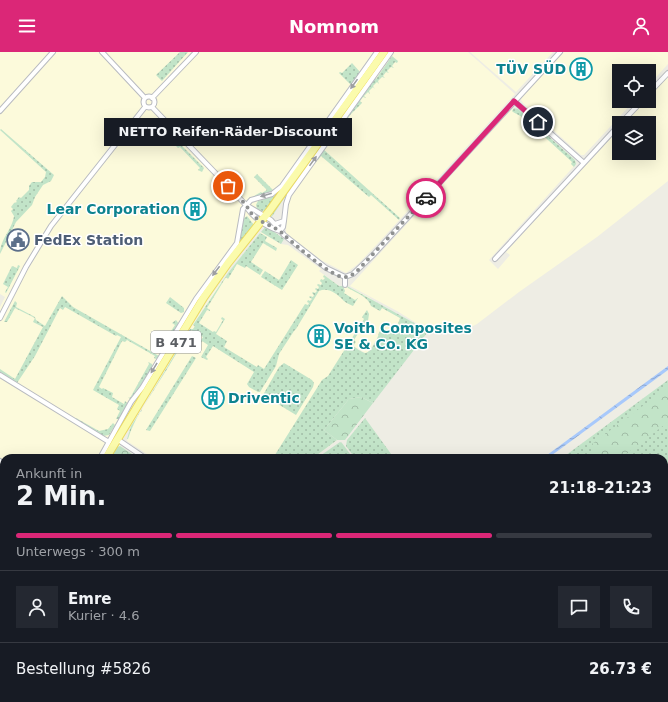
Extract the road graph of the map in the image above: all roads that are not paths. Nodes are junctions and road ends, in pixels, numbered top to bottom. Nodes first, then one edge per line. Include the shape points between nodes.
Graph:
1 (53, 52) edge
2 (102, 52) edge
3 (196, 52) edge
4 (377, 52) edge
5 (384, 52) edge
6 (391, 52) edge
7 (560, 52) edge
8 (668, 73) edge
9 (656, 86) edge
10 (145, 98) junction
11 (152, 98) junction
12 (514, 101) junction
13 (145, 107) junction
14 (152, 107) junction
15 (635, 108) edge
16 (0, 111) edge
17 (628, 116) edge
18 (612, 133) edge
19 (584, 163) junction
20 (246, 205) junction
21 (263, 219) junction
22 (284, 221) junction
23 (275, 224) junction
24 (280, 231) junction
25 (495, 259) dead end
26 (345, 277) junction
27 (345, 285) dead end
28 (0, 318) edge
29 (0, 375) edge
30 (117, 439) junction
31 (109, 442) junction
32 (102, 454) edge
33 (108, 454) edge
34 (139, 454) edge

1 - 16 street
2 - 10 street
3 - 11 street
4 -> 20 street via 282,186 272,194 251,200
5 - 21 main road, B 471
22 -> 6 street via 289,195
7 - 12 street
8 - 9 street
10 - 11 street
10 - 13 street
11 - 14 street
12 - 19 street
12 - 26 street via 374,254 353,274
13 - 14 street
13 - 28 street via 51,226
14 - 20 street
15 - 17 street
18 - 19 street
19 - 25 street
20 - 21 street
20 -> 31 street via 241,214 237,243 196,299
21 - 23 street
21 - 24 street
21 - 30 main road, B 471 via 204,297
22 - 23 street
22 - 24 street via 284,228
23 - 24 street
24 - 26 street via 326,268
26 - 27 street
29 - 31 street
30 - 33 main road, B 471
30 - 34 street
31 - 32 street

